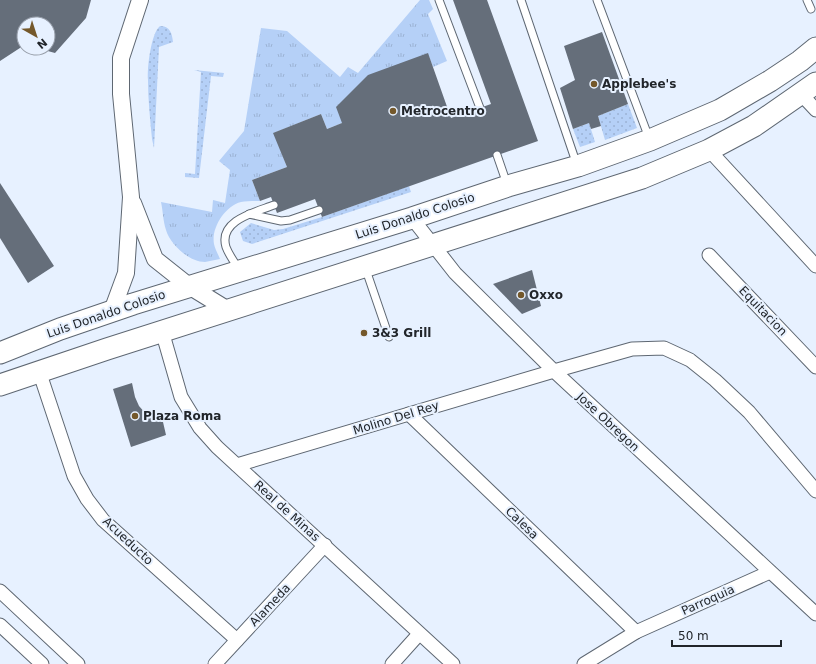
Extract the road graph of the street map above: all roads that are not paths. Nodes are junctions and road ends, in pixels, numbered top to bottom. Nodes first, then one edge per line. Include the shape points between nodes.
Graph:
1 (140, 0) edge
2 (439, 0) edge
3 (521, 0) edge
4 (597, 0) edge
5 (807, 0) edge
6 (811, 9) dead end
7 (816, 48) edge
8 (808, 88) edge
9 (480, 108) dead end
10 (816, 110) edge
11 (650, 140) junction
12 (709, 150) junction
13 (497, 155) dead end
14 (578, 166) junction
15 (508, 186) junction
16 (131, 198) junction
17 (274, 205) dead end
18 (319, 210) dead end
19 (249, 214) junction
20 (412, 218) junction
21 (434, 245) junction
22 (709, 255) dead end
23 (365, 266) junction
24 (816, 266) edge
25 (240, 270) junction
26 (189, 286) junction
27 (228, 310) junction
28 (112, 312) junction
29 (162, 331) junction
30 (389, 337) dead end
31 (0, 353) edge
32 (816, 367) edge
33 (39, 371) junction
34 (554, 371) junction
35 (0, 385) edge
36 (409, 414) junction
37 (237, 465) junction
38 (816, 491) edge
39 (325, 545) junction
40 (770, 572) junction
41 (0, 590) edge
42 (816, 614) edge
43 (0, 624) edge
44 (636, 632) junction
45 (420, 634) junction
46 (237, 640) junction
47 (42, 664) edge
48 (78, 664) edge
49 (215, 664) edge
50 (392, 664) edge
51 (453, 664) edge
52 (584, 664) edge

1 - 16 street via 121,58 121,94
2 - 9 lane
3 - 14 lane
4 - 11 lane
5 - 6 lane
7 - 11 main road, Luis Donaldo Colosio via 770,81 720,110
8 - 10 street
8 - 12 main road via 754,126
11 - 14 main road, Luis Donaldo Colosio
12 - 21 main road via 642,178
12 - 24 street
13 - 15 lane
14 - 15 main road, Luis Donaldo Colosio
15 - 20 main road, Luis Donaldo Colosio
16 - 26 street via 155,258
16 - 28 street via 126,273
17 - 19 lane
18 - 19 lane via 281,221
19 - 25 lane via 236,220 225,236 230,256
20 - 21 street, Jose Obregon
20 - 25 main road, Luis Donaldo Colosio
21 - 23 main road
21 - 34 street, Jose Obregon via 455,273
22 - 32 street, Equitacion
23 - 27 main road
23 - 30 lane
25 - 26 main road, Luis Donaldo Colosio
26 - 27 street
26 - 28 main road, Luis Donaldo Colosio
27 - 29 main road
28 - 31 main road, Luis Donaldo Colosio
29 - 33 main road
29 - 37 street, Real de Minas via 181,397 200,428
33 - 35 main road
33 - 46 street, Acueducto via 74,476 91,504 103,520
34 - 36 street, Molino Del Rey
34 - 38 street, Molino Del Rey via 632,349 664,348 684,357 715,380 749,412
34 - 40 street, Jose Obregon
36 - 37 street, Molino Del Rey
36 - 44 street, Calesa
37 - 39 street, Real de Minas
39 - 45 street, Real de Minas
39 - 46 street, Alameda
40 - 42 street, Jose Obregon
40 - 44 street, Parroquia
41 - 48 street
43 - 47 street
44 - 52 street, Parroquia
45 - 50 street
45 - 51 street, Real de Minas
46 - 49 street, Alameda

